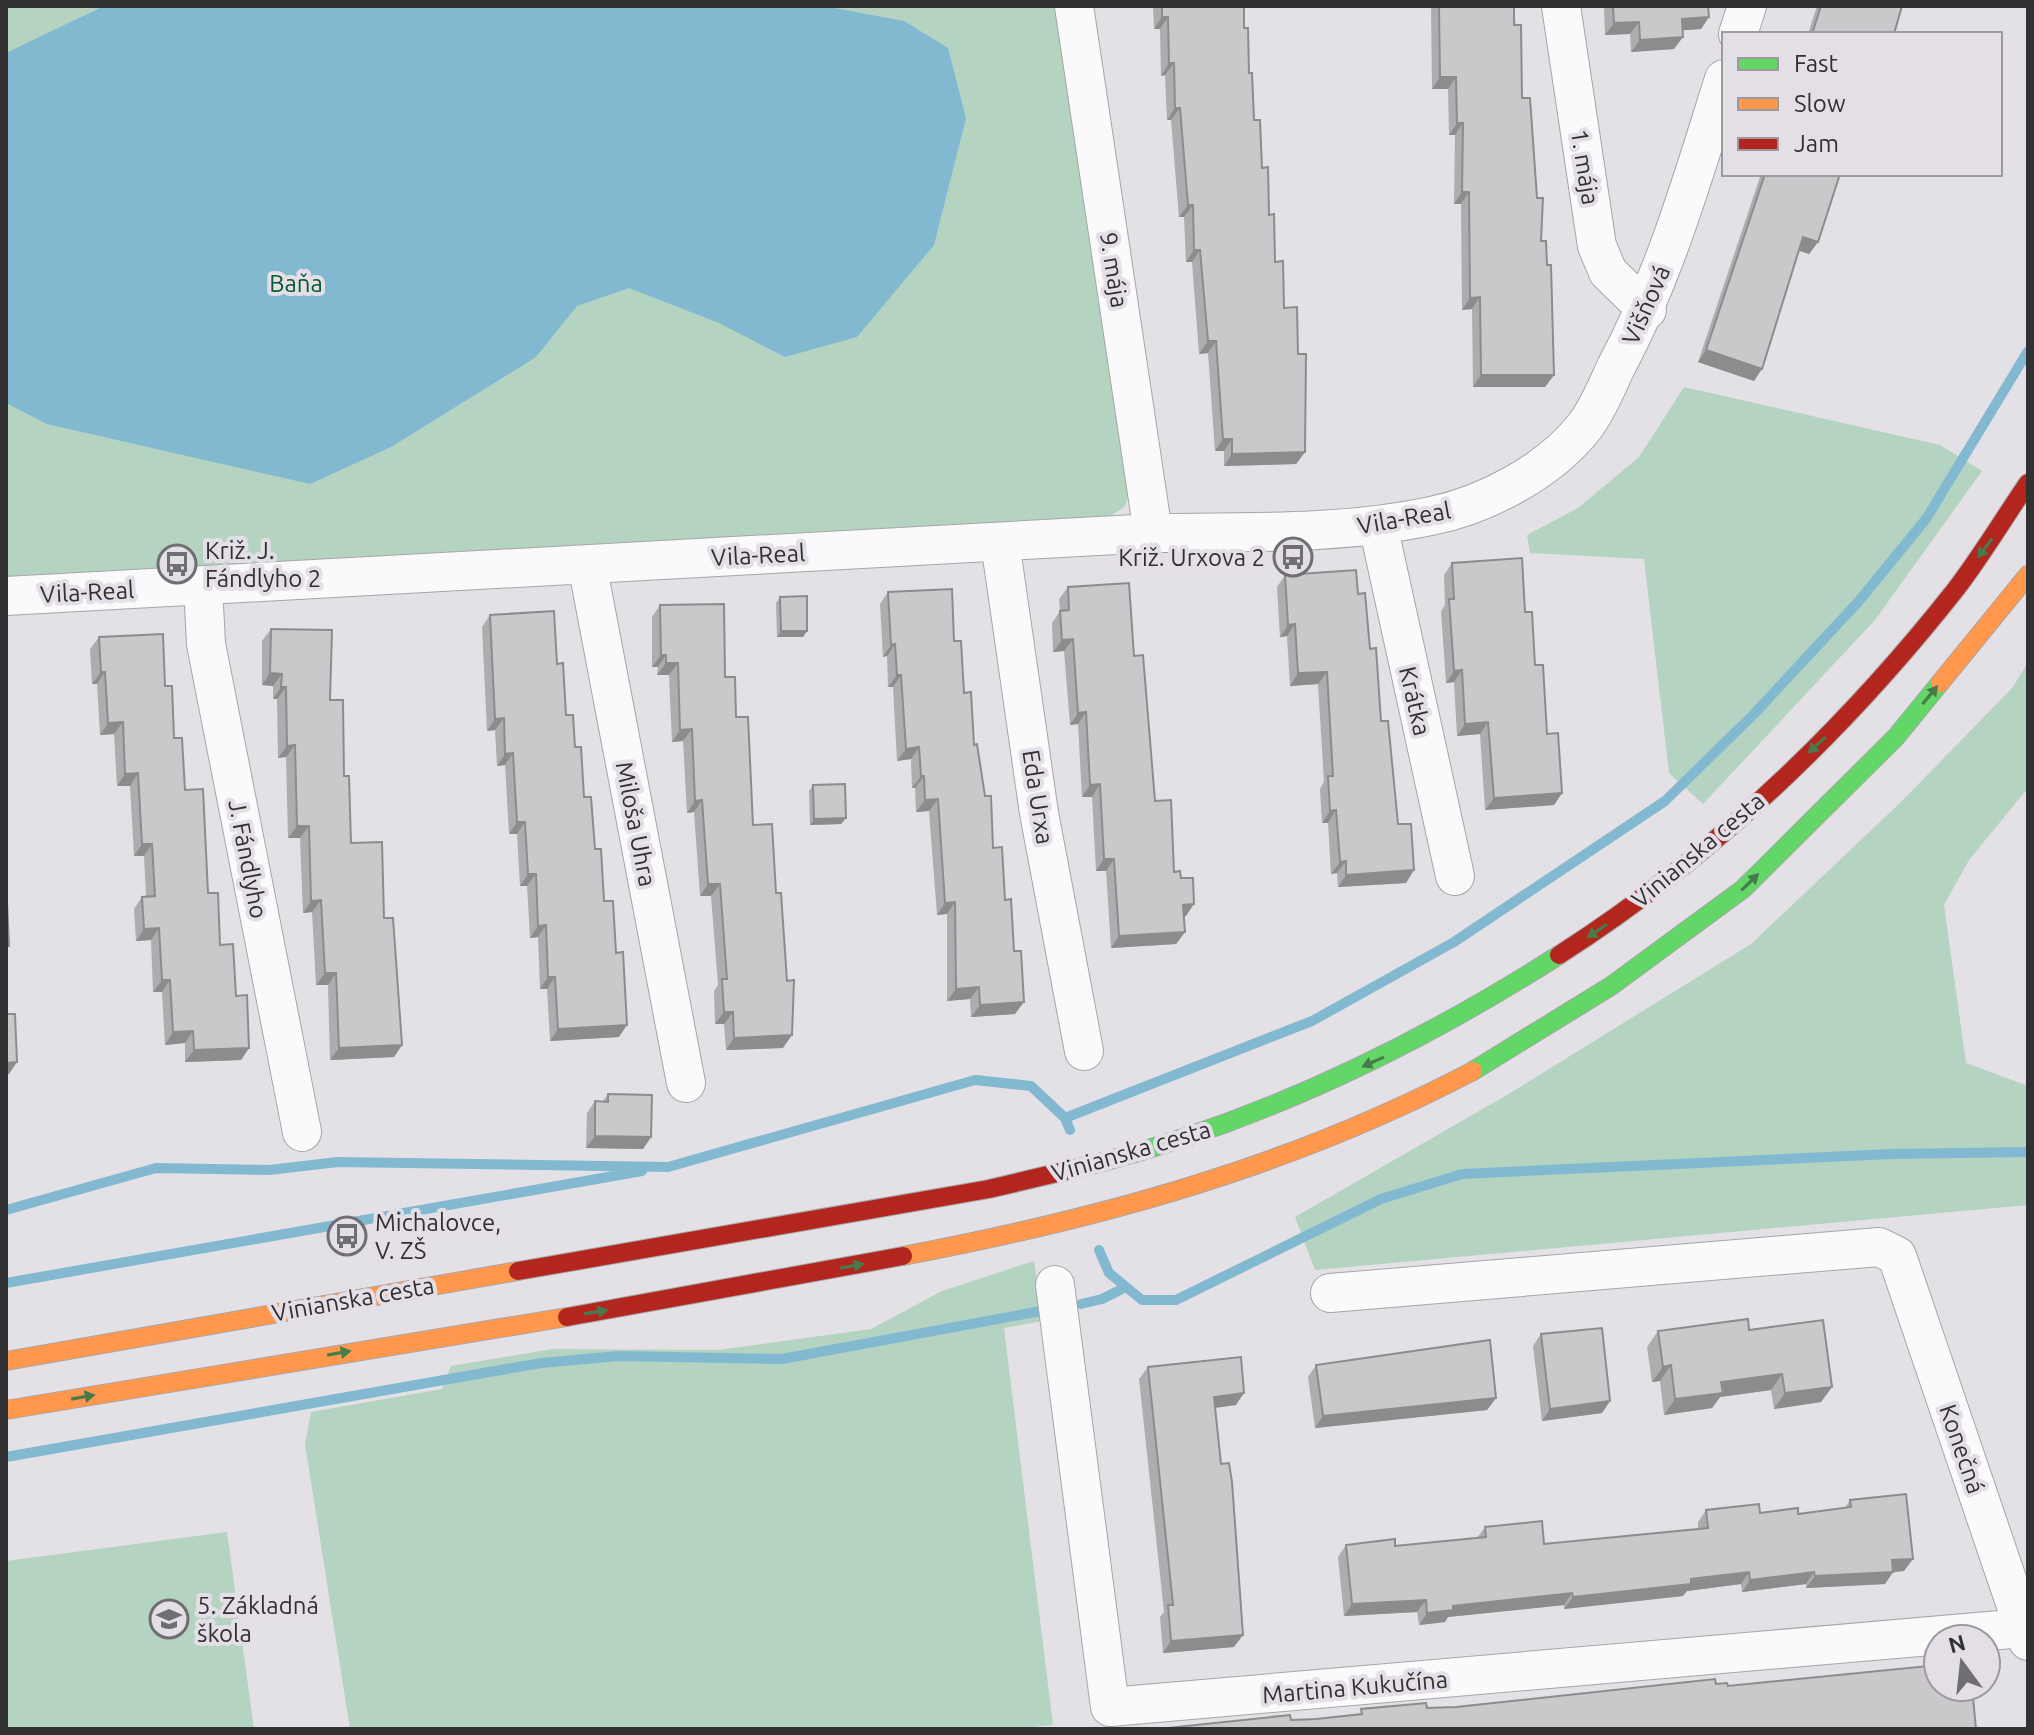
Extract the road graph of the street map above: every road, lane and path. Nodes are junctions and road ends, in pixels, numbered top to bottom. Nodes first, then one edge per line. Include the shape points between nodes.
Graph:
1 (1074, 6) edge
2 (1561, 6) edge
3 (1747, 6) edge
4 (1739, 32) edge
5 (1722, 85) edge
6 (1647, 310) junction
7 (2028, 483) edge
8 (1504, 490) joint
9 (1378, 525) junction
10 (1153, 533) junction
11 (1000, 542) junction
12 (587, 564) junction
13 (2028, 575) edge
14 (203, 586) junction
15 (6, 596) edge
16 (1455, 876) dead end
17 (1084, 1051) dead end
18 (686, 1083) dead end
19 (302, 1132) dead end
20 (1055, 1285) dead end
21 (1330, 1293) dead end
22 (6, 1361) edge
23 (6, 1410) edge
24 (2025, 1635) edge

1 - 10 street, 9. mája
2 - 6 street, 1. mája via 1597,246 1608,272
3 - 4 street
5 - 6 street, Višňová
6 - 8 street, Višňová via 1586,425
7 -> 22 main road, Vinianska cesta via 1950,594 1860,705 1705,849 1607,925 1506,992 1391,1054 1267,1110 1131,1156 989,1189
8 - 9 street, Vila-Real via 1444,513
9 - 10 street, Vila-Real
9 - 16 street, Krátka
10 - 11 street, Vila-Real
11 - 12 street, Vila-Real
11 - 17 street, Eda Urxa via 1039,813
12 - 14 street, Vila-Real
12 - 18 street, Miloša Uhra
23 -> 13 main road, Vinianska cesta via 723,1291 983,1241 1138,1204 1275,1161 1410,1104 1478,1068 1611,986 1743,889 1896,737
14 - 15 street, Vila-Real
14 - 19 street, J. Fándlyho via 206,644
20 - 24 street, Martina Kukučína via 1110,1707
21 - 24 street, Konečná via 1879,1247 1897,1256

